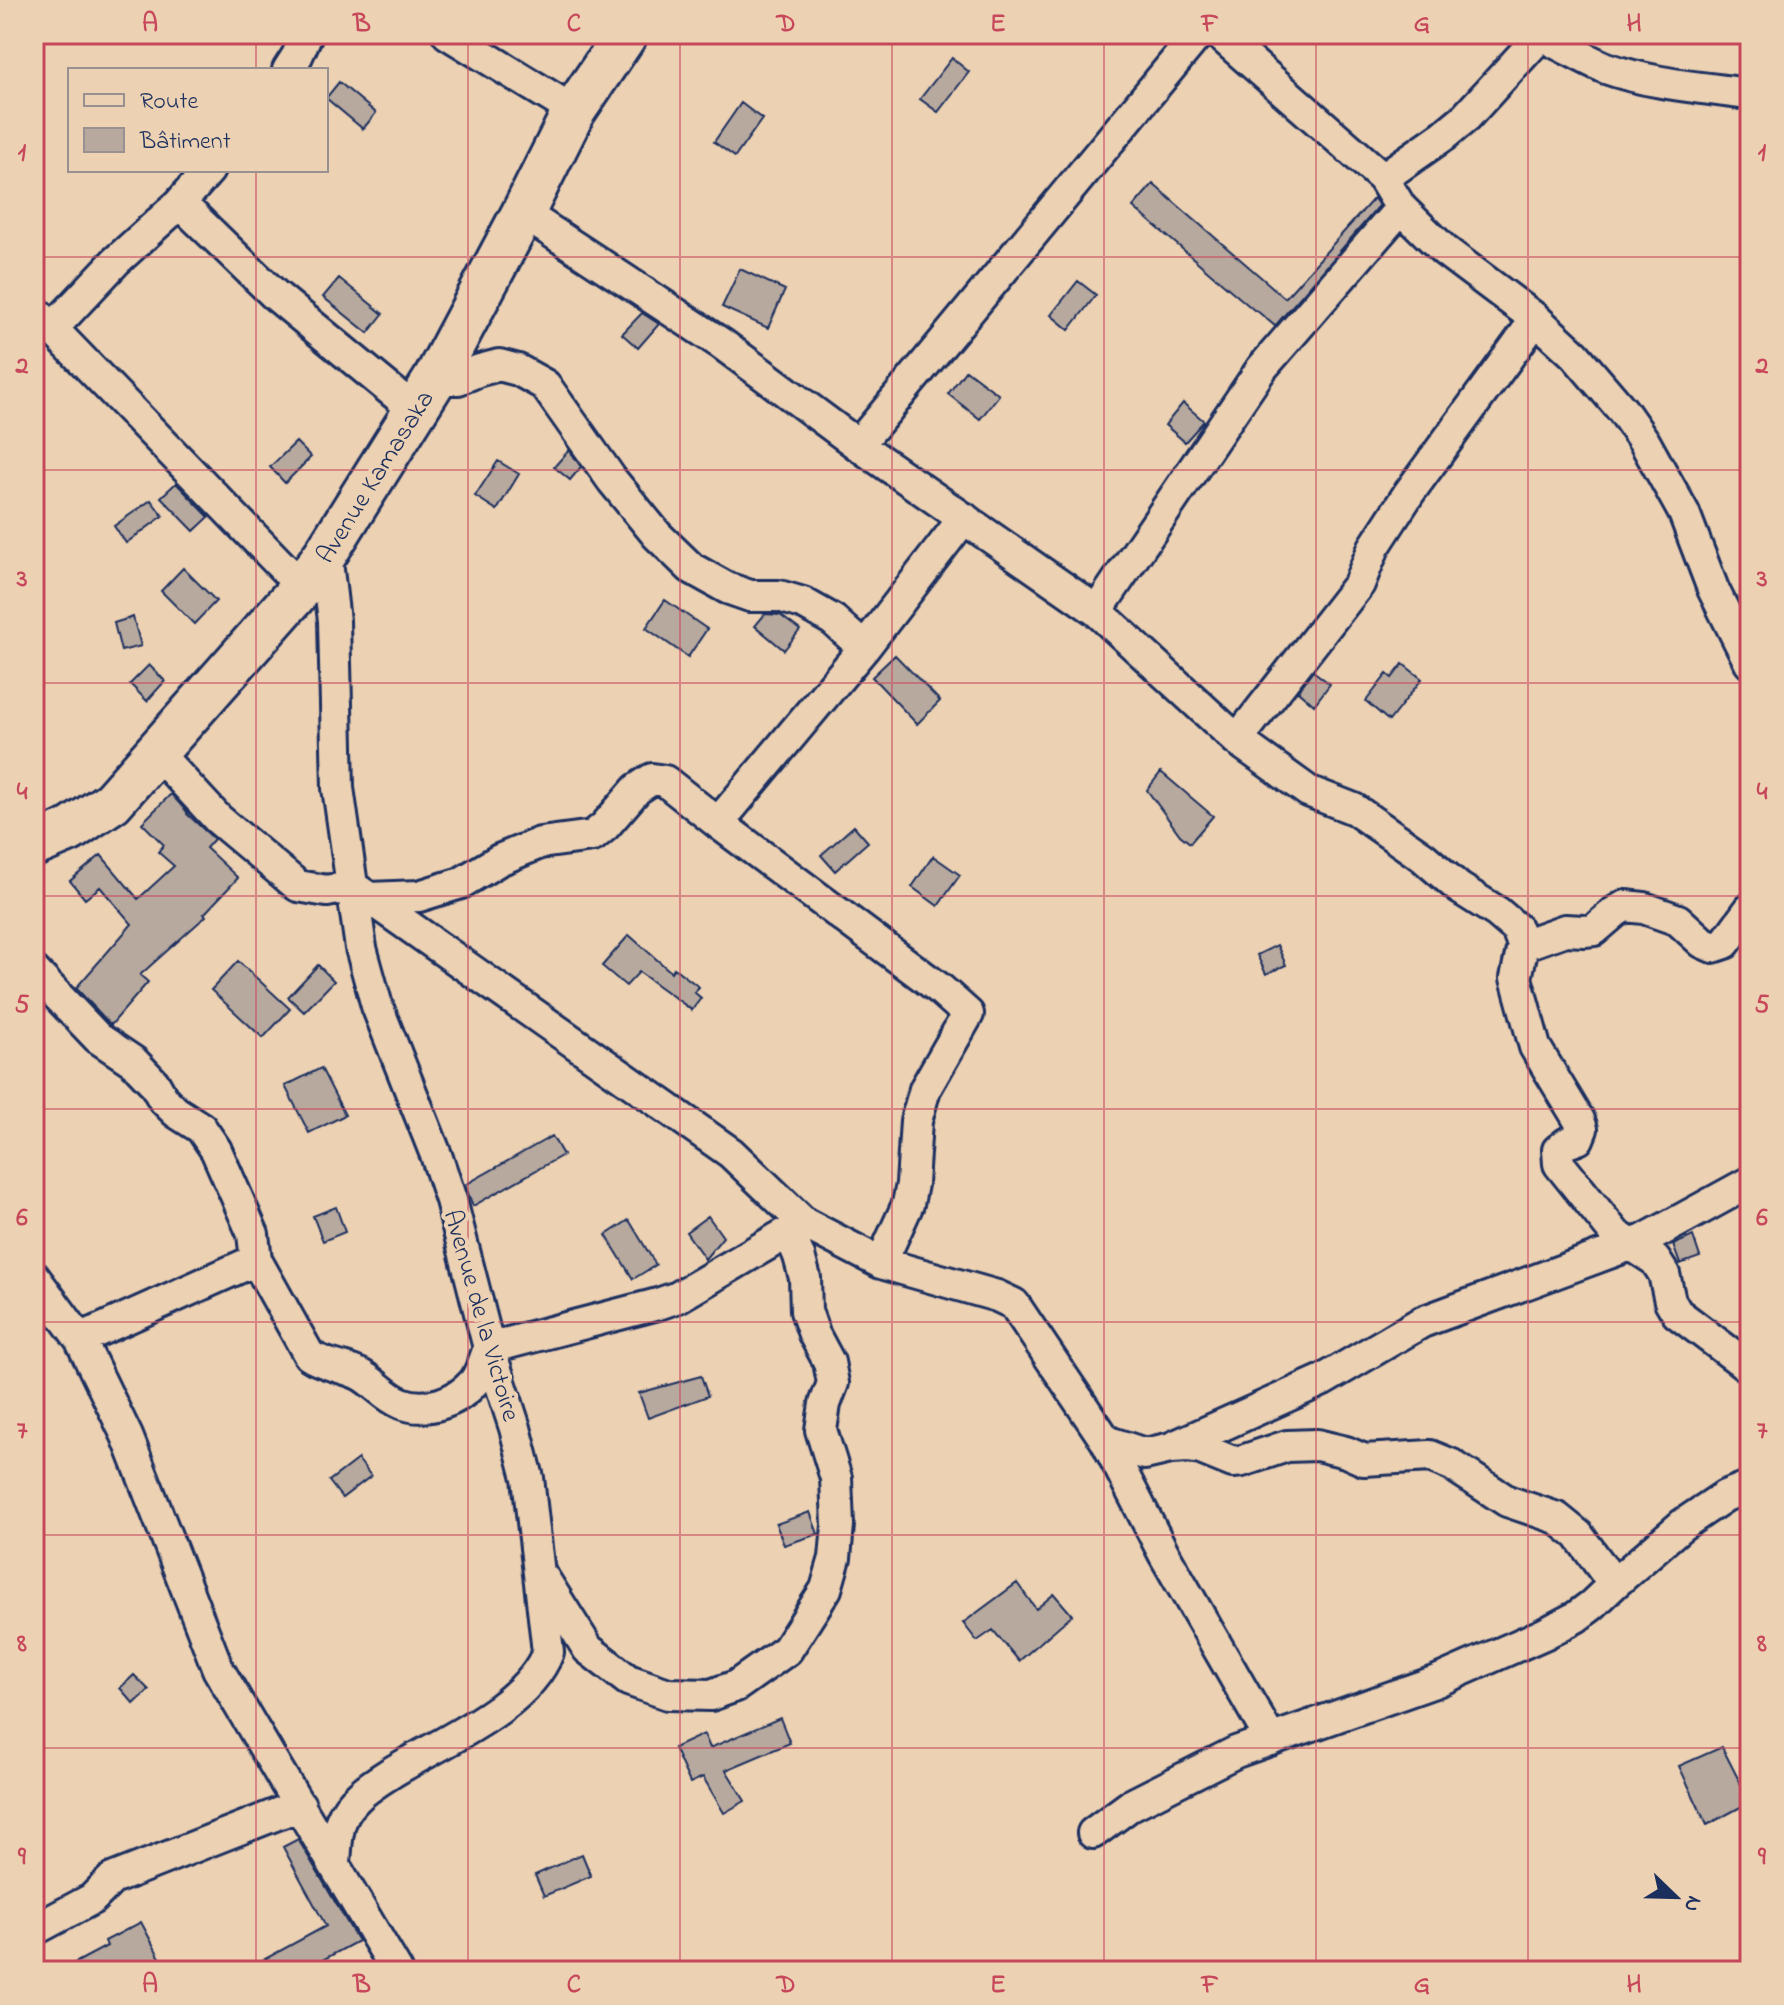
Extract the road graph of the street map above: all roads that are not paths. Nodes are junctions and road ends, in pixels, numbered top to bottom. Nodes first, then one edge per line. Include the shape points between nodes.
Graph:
1 (307, 34) edge
2 (448, 34) edge
3 (626, 34) edge
4 (1198, 34) edge
5 (1219, 34) edge
6 (1552, 39) edge
7 (289, 68) edge
8 (1740, 93) dead end
9 (574, 111) junction
10 (207, 172) edge
11 (1383, 178) junction
12 (180, 203) junction
13 (1401, 208) junction
14 (523, 213) junction
15 (1536, 319) junction
16 (43, 320) edge
17 (425, 395) junction
18 (858, 445) junction
19 (964, 518) junction
20 (326, 553) junction
21 (302, 587) junction
22 (1097, 611) junction
23 (864, 648) junction
24 (1750, 663) edge
25 (1237, 740) junction
26 (156, 752) junction
27 (718, 823) junction
28 (52, 838) edge
29 (34, 863) edge
30 (360, 892) junction
31 (1750, 909) edge
32 (1523, 945) junction
33 (34, 971) edge
34 (1750, 1182) edge
35 (796, 1228) junction
36 (1630, 1245) junction
37 (256, 1260) junction
38 (881, 1263) junction
39 (34, 1277) edge
40 (80, 1339) junction
41 (489, 1348) junction
42 (1750, 1368) edge
43 (1106, 1441) junction
44 (1171, 1448) junction
45 (1750, 1486) edge
46 (539, 1573) junction
47 (1614, 1584) junction
48 (1271, 1740) junction
49 (300, 1805) junction
50 (1093, 1833) dead end
51 (335, 1864) junction
52 (34, 1930) edge
53 (397, 1971) edge

1 - 7 street
2 - 9 street
3 - 9 street, Avenue Kamasaka
4 - 18 street
5 - 11 street
6 - 8 street via 1630,75
6 - 11 street via 1455,127
9 - 14 street, Avenue Kamasaka
10 - 12 street
11 - 13 street
12 - 16 street
12 - 17 street via 274,294
13 - 15 street via 1444,250
13 - 22 street via 1262,368
14 - 17 street, Avenue Kamasaka
14 - 18 street via 722,344
15 - 24 street via 1575,355 1644,441 1684,513 1713,589
15 - 25 street via 1409,493 1374,547 1359,584
16 - 21 street
17 - 20 street, Avenue Kamasaka
17 - 23 street via 499,365 545,385 621,491 691,568 750,596 803,603 833,620
18 - 19 street
19 - 22 street
19 - 23 street
20 - 21 street, Avenue Kamasaka
20 - 30 street, Avenue de la Victoire via 334,621 338,788
21 - 26 street, Avenue Kamasaka
22 - 25 street
23 - 27 street
25 - 32 street via 1308,791 1354,809 1423,857 1517,929
26 - 28 street, Avenue Kamasaka via 112,802
26 - 30 street via 218,819 298,886
27 - 30 street via 665,781 652,779 593,836 540,843 461,883 419,896
27 - 38 street via 968,1014 925,1089 916,1121 908,1204
28 - 29 street
30 - 35 street via 724,1148
30 - 41 street, Avenue de la Victoire via 361,948 377,1006 448,1189
31 - 32 street via 1725,943 1713,947 1678,920 1625,906 1594,930 1565,930
32 - 36 street via 1516,978 1535,1047 1582,1129 1578,1139 1558,1150 1559,1164
33 - 37 street via 98,1038 134,1062 176,1112 201,1128 253,1234
34 - 36 street
35 - 38 street
35 - 41 street via 678,1297
35 - 46 street via 806,1311 833,1383 821,1430 836,1478 838,1525 826,1589 787,1650 736,1686 711,1695 668,1694 628,1680 588,1649
36 - 42 street via 1655,1260 1677,1313
36 - 44 street via 1422,1322 1323,1380
37 - 40 street
37 - 41 street via 309,1355 371,1380 404,1405 445,1404 459,1395 475,1381
38 - 43 street via 1014,1304
39 - 40 street
40 - 49 street via 127,1436 218,1669
41 - 46 street, Avenue de la Victoire via 528,1478
43 - 44 street via 1145,1454
43 - 48 street
44 - 47 street via 1201,1449 1233,1462 1302,1445 1364,1460 1430,1456 1507,1501 1557,1518 1578,1535
45 - 47 street via 1682,1525
46 - 51 street, Avenue de la Victoire via 548,1652 543,1666 480,1722 404,1764 352,1802 341,1820
47 - 48 street via 1576,1617 1544,1634 1437,1681
48 - 50 street via 1131,1805
49 - 51 street
49 - 52 street via 112,1879 92,1899
51 - 53 street

